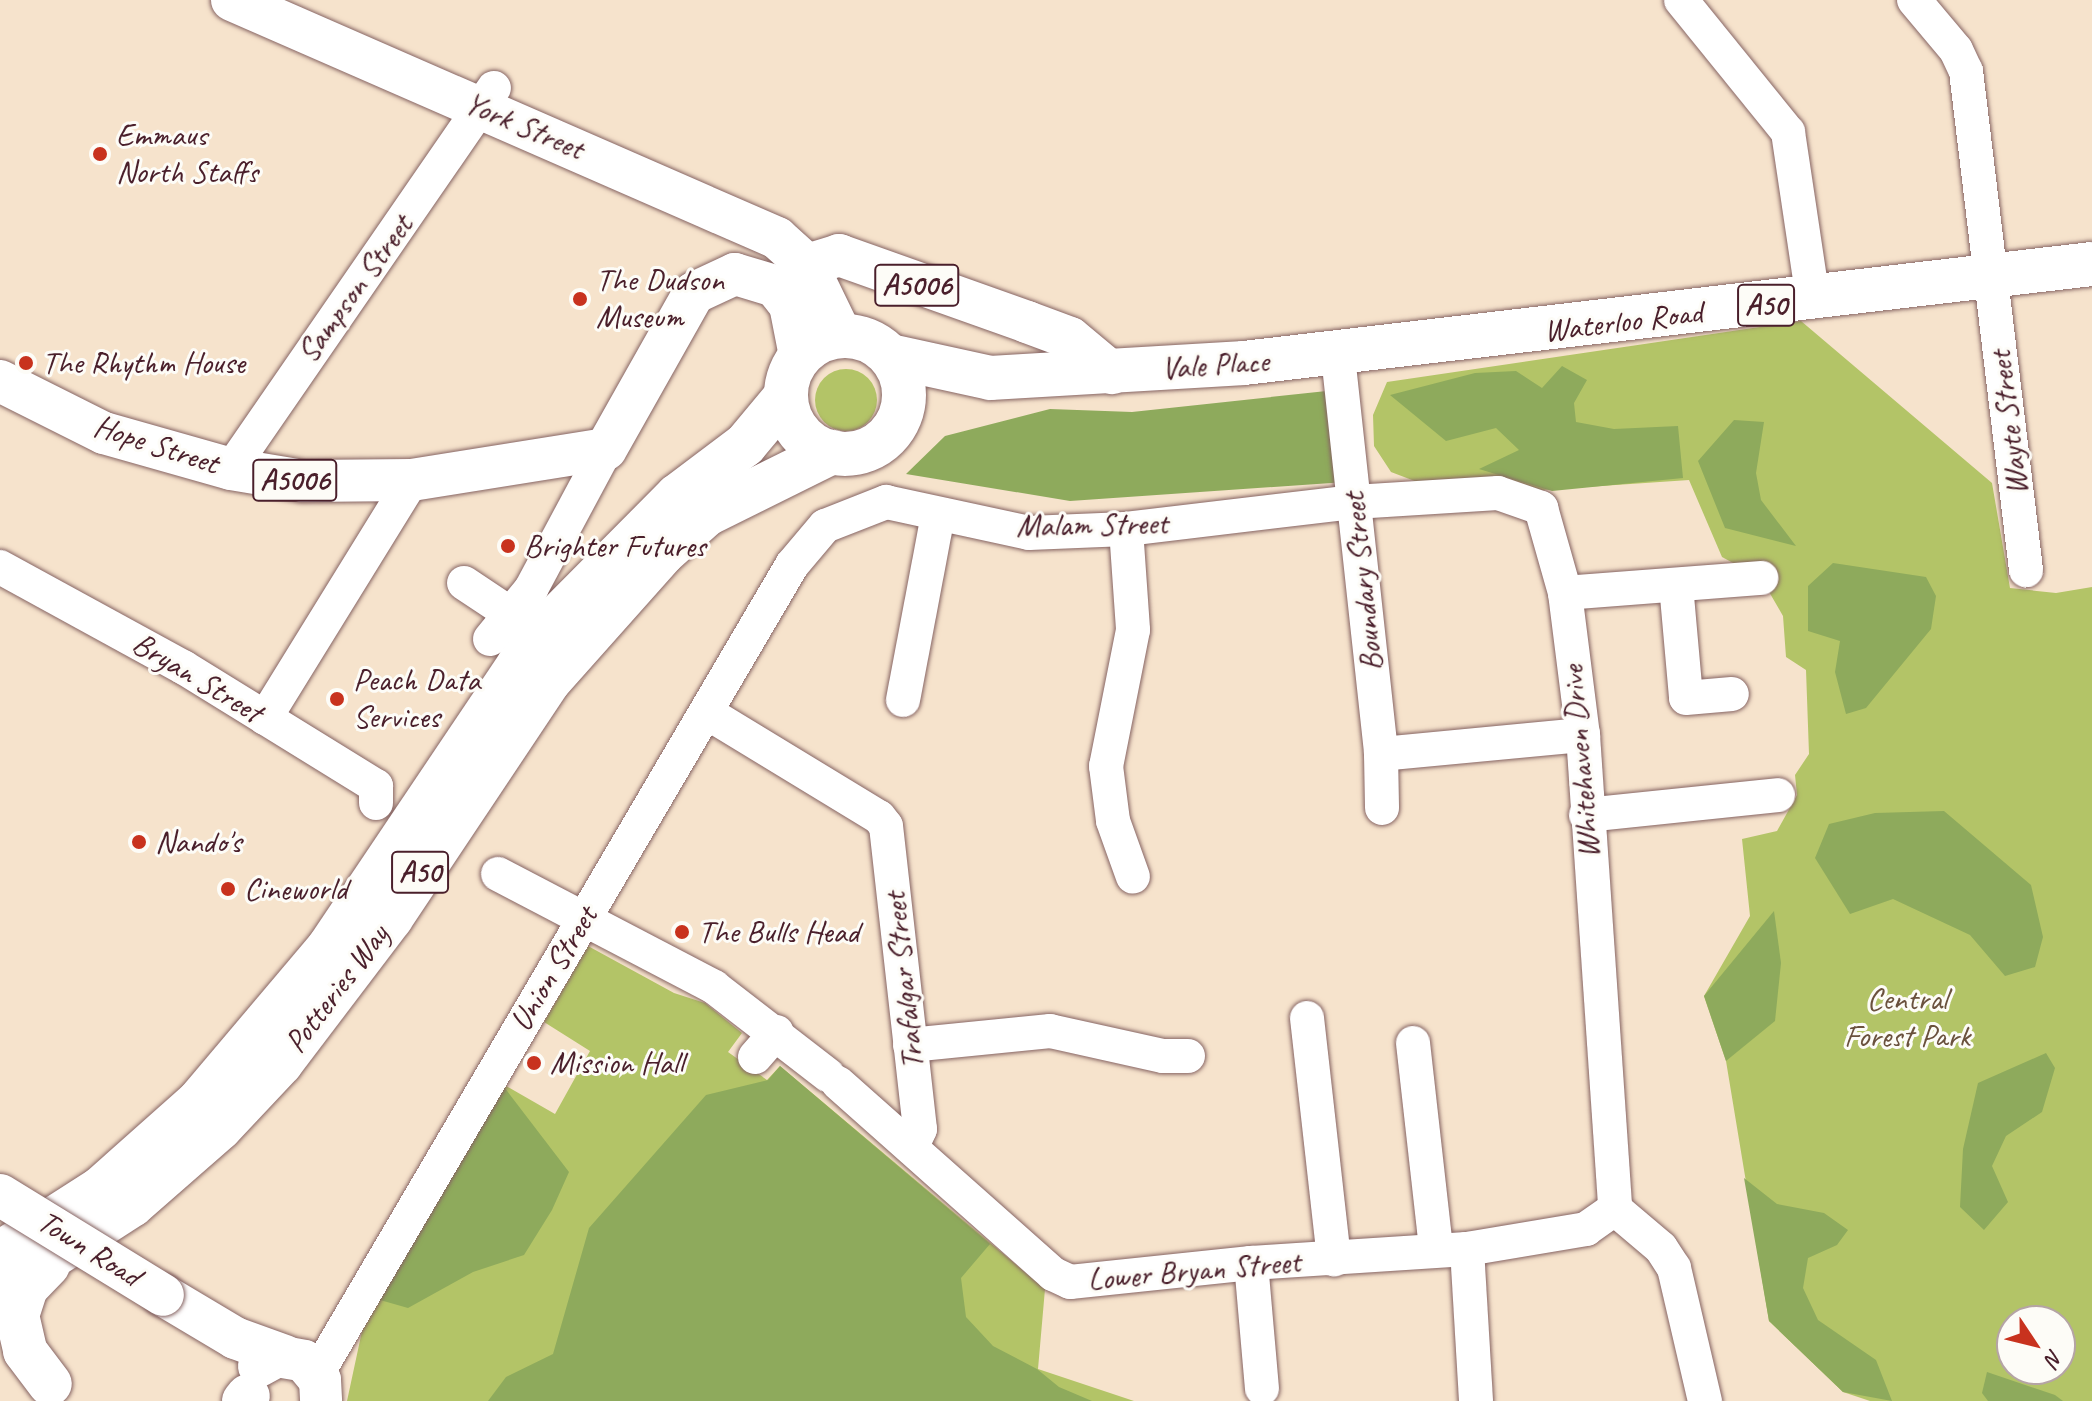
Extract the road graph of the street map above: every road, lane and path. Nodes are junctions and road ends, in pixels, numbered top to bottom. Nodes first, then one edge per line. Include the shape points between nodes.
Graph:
1 (232, 0) edge
2 (1681, 0) edge
3 (1914, 0) edge
4 (489, 99) junction
5 (739, 219) junction
6 (2092, 264) edge
7 (807, 265) junction
8 (1991, 276) junction
9 (694, 293) junction
10 (1813, 300) junction
11 (1027, 322) junction
12 (841, 335) junction
13 (1439, 344) joint
14 (890, 356) junction
15 (1338, 356) junction
16 (1112, 373) junction
17 (793, 376) junction
18 (1060, 377) junction
19 (991, 378) junction
20 (0, 381) edge
21 (898, 419) junction
22 (606, 449) junction
23 (832, 452) junction
24 (231, 469) junction
25 (412, 480) junction
26 (1354, 502) junction
27 (938, 514) junction
28 (835, 520) joint
29 (1126, 529) junction
30 (0, 567) edge
31 (2026, 570) dead end
32 (1761, 578) dead end
33 (464, 583) dead end
34 (1676, 585) junction
35 (1565, 593) junction
36 (899, 682) dead end
37 (1732, 694) dead end
38 (706, 712) junction
39 (265, 718) junction
40 (1583, 735) junction
41 (1381, 754) junction
42 (376, 803) dead end
43 (1768, 804) dead end
44 (1382, 808) dead end
45 (1586, 815) junction
46 (498, 874) dead end
47 (1133, 877) dead end
48 (583, 920) junction
49 (777, 1032) junction
50 (1300, 1036) dead end
51 (1413, 1043) dead end
52 (910, 1045) junction
53 (1188, 1056) dead end
54 (755, 1057) dead end
55 (912, 1146) junction
56 (0, 1195) edge
57 (1615, 1209) junction
58 (1452, 1248) junction
59 (0, 1253) edge
60 (59, 1256) junction
61 (1334, 1259) junction
62 (1251, 1263) junction
63 (0, 1290) edge
64 (170, 1299) junction
65 (0, 1356) edge
66 (308, 1377) edge
67 (1262, 1389) dead end
68 (64, 1393) edge
69 (248, 1395) edge
70 (1476, 1401) edge
71 (1705, 1401) edge

1 - 4 main road, York Street / A5006
2 - 10 street via 1788,132
3 - 8 street, Wayte Street via 1963,60
4 - 5 main road, York Street / A5006
4 - 24 street, Sampson Street
5 - 7 main road, York Street / A5006 via 777,238
5 - 9 main road
6 - 8 highway, Waterloo Road / A50
7 - 11 main road, A5006 via 839,255 972,292
7 - 12 main road, York Street / A5006
8 - 10 highway, Waterloo Road / A50
8 - 31 street, Wayte Street
9 - 17 main road via 735,274 775,286 790,305
9 - 22 main road
10 - 13 highway, Waterloo Road / A50
11 - 16 main road, A5006 via 1070,338
11 - 18 main road via 1051,343
12 - 14 highway via 870,341
12 - 17 highway via 816,343
13 - 15 highway, Vale Place / A50
14 - 19 highway, Vale Place / A50
14 - 21 highway via 905,388
15 - 16 highway, Vale Place / A50
15 - 26 street, Boundary Street
16 - 18 highway, Vale Place / A50
17 - 23 highway via 793,424 805,440
17 - 59 highway, Potteries Way / A50 via 745,445 677,496 554,620 329,947 199,1101 100,1189
18 - 19 highway, Vale Place / A50
19 - 21 highway, Vale Place / A50
20 - 24 main road, Hope Street / A5006 via 104,433
21 - 23 highway via 879,444 864,451
22 - 25 main road, Hope Street / A5006
22 - 33 street via 531,589 500,626
23 - 60 highway, Potteries Way / A50 via 707,514 663,553 549,681 391,918 281,1063 168,1175
24 - 25 main road, Hope Street / A5006 via 303,481
25 - 39 street
26 - 29 street, Malam Street
26 - 35 street, Whitehaven Drive via 1498,493 1541,508
26 - 41 street, Boundary Street
27 - 28 street, Malam Street via 886,502
27 - 29 street, Malam Street via 1029,533
27 - 36 street
28 - 38 street, Union Street via 781,557
29 - 47 street via 1133,630 1106,766 1113,821
30 - 39 street, Bryan Street
32 - 34 street
34 - 35 street
34 - 37 street via 1686,698
35 - 40 street, Whitehaven Drive
38 - 48 street, Union Street
38 - 52 street, Trafalgar Street via 879,817 889,837
39 - 42 street, Bryan Street via 376,786
40 - 41 street
40 - 45 street, Whitehaven Drive
41 - 44 street, Boundary Street
43 - 45 street
45 - 57 street, Whitehaven Drive
46 - 48 street, Lower Bryan Street
48 - 49 street, Lower Bryan Street via 714,987
48 - 66 street, Union Street
49 - 54 street
49 - 55 street, Lower Bryan Street
50 - 61 street
51 - 58 street
52 - 53 street via 1050,1031 1140,1039
52 - 55 street, Trafalgar Street via 920,1129
55 - 62 street, Lower Bryan Street via 1053,1274 1070,1282
56 - 64 main road, Town Road, bridge
57 - 58 street, Lower Bryan Street via 1586,1229
57 - 71 street via 1661,1248 1674,1268
58 - 61 street, Lower Bryan Street
58 - 70 street
60 - 63 highway, Potteries Way / A50
60 - 68 highway via 26,1288 17,1315 25,1351
61 - 62 street, Lower Bryan Street
62 - 67 street
64 - 66 main road, Town Road
64 - 69 main road, Town Road via 233,1349
65 - 68 highway
66 - 69 main road via 263,1363

